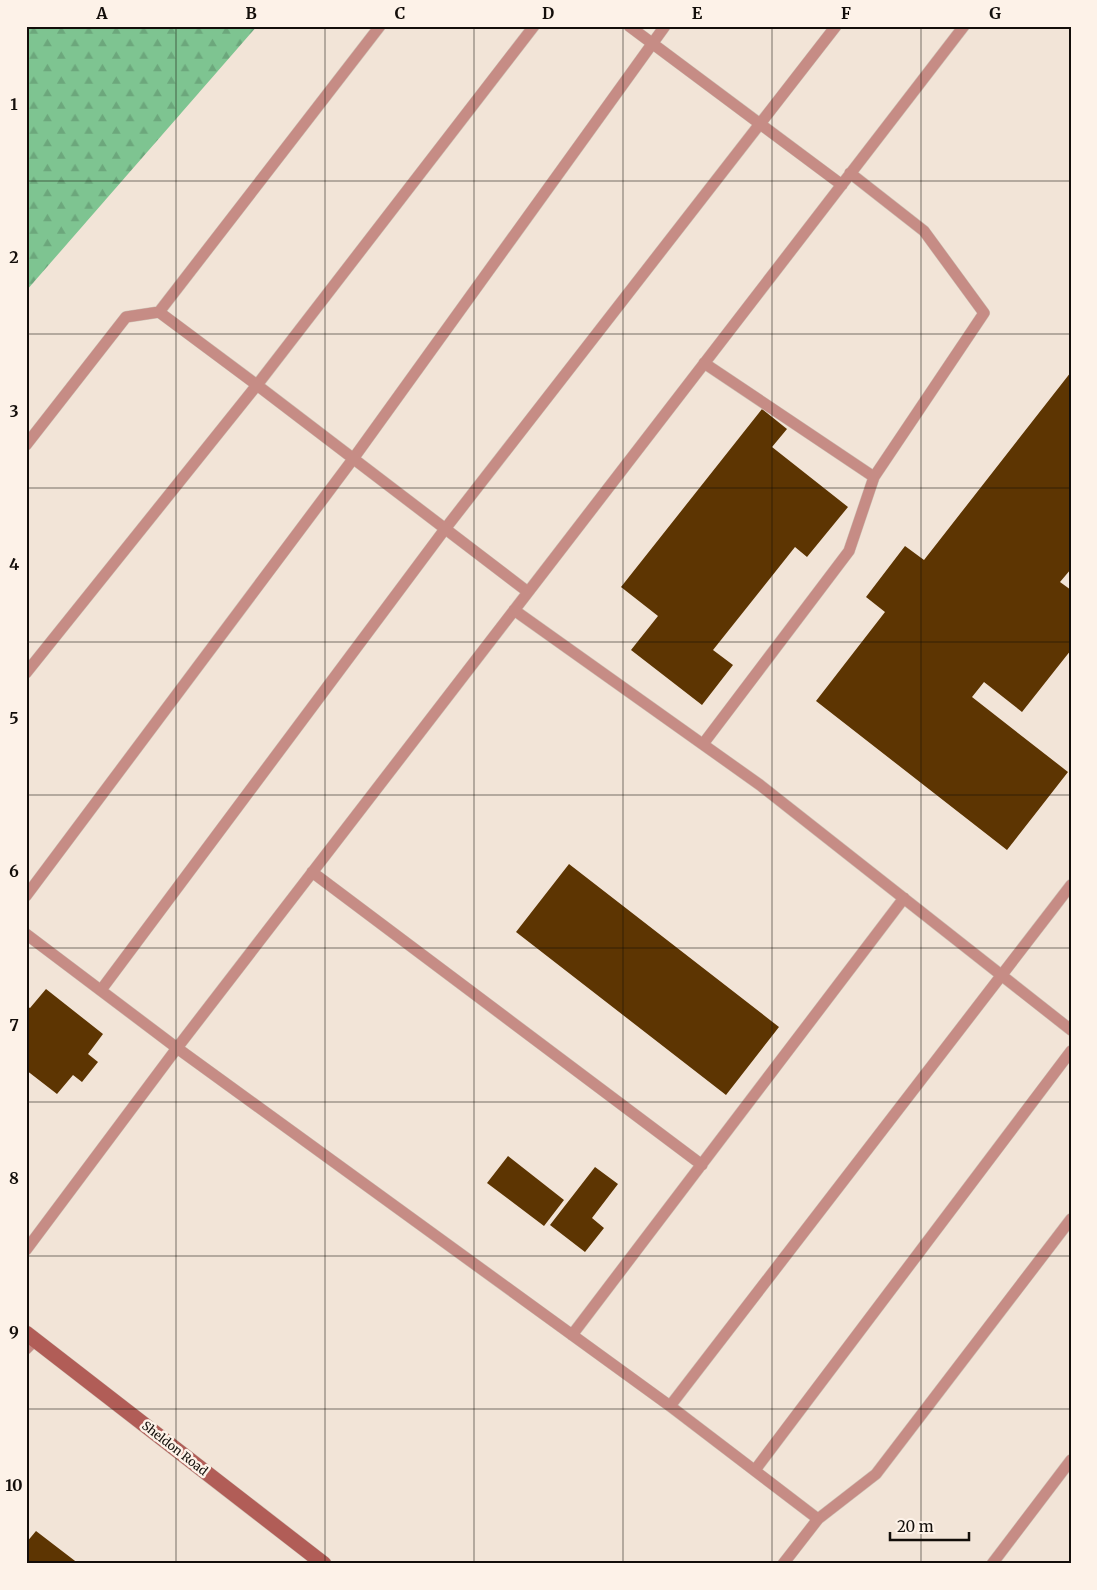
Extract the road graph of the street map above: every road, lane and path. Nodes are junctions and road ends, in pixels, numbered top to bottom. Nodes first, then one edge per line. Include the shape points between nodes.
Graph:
1 (380, 26) edge
2 (534, 26) edge
3 (629, 26) edge
4 (665, 26) edge
5 (836, 26) edge
6 (964, 26) edge
7 (652, 44) junction
8 (760, 124) junction
9 (850, 173) junction
10 (842, 185) junction
11 (159, 312) junction
12 (704, 363) junction
13 (257, 385) junction
14 (26, 445) edge
15 (353, 459) junction
16 (874, 477) junction
17 (446, 529) junction
18 (528, 592) junction
19 (514, 610) junction
20 (26, 674) edge
21 (702, 744) junction
22 (312, 872) junction
23 (1071, 885) edge
24 (26, 896) edge
25 (904, 898) junction
26 (26, 934) edge
27 (1001, 975) junction
28 (101, 990) junction
29 (1071, 1030) edge
30 (177, 1048) junction
31 (1071, 1051) edge
32 (702, 1164) junction
33 (1071, 1219) edge
34 (26, 1250) edge
35 (572, 1335) junction
36 (29, 1341) edge
37 (670, 1406) junction
38 (1071, 1460) edge
39 (755, 1470) junction
40 (818, 1519) junction
41 (324, 1564) edge
42 (783, 1564) edge
43 (992, 1564) edge

1 - 11 lane
2 - 13 lane
3 - 7 lane
4 - 7 lane
5 - 8 lane
6 - 9 lane
7 - 8 lane
7 - 15 lane
8 - 10 lane
8 - 17 lane
9 - 10 lane
9 - 16 lane via 924,231 984,313
10 - 12 lane
11 - 13 lane
11 - 14 lane via 126,317
12 - 16 lane
12 - 18 lane
13 - 15 lane
13 - 20 lane
15 - 17 lane
15 - 24 lane
16 - 21 lane via 849,551
17 - 18 lane
17 - 28 lane
18 - 19 lane
19 - 21 lane
19 - 22 lane
21 - 25 lane via 760,785
22 - 30 lane
22 - 32 lane
23 - 27 lane
25 - 27 lane
25 - 32 lane
26 - 28 lane
27 - 29 lane
27 - 37 lane
28 - 30 lane
30 - 34 lane
30 - 35 lane
31 - 39 lane
32 - 35 lane
33 - 40 lane via 876,1474
35 - 37 lane
36 - 41 main road, Sheldon Road
37 - 39 lane
38 - 43 lane
39 - 40 lane
40 - 42 lane

